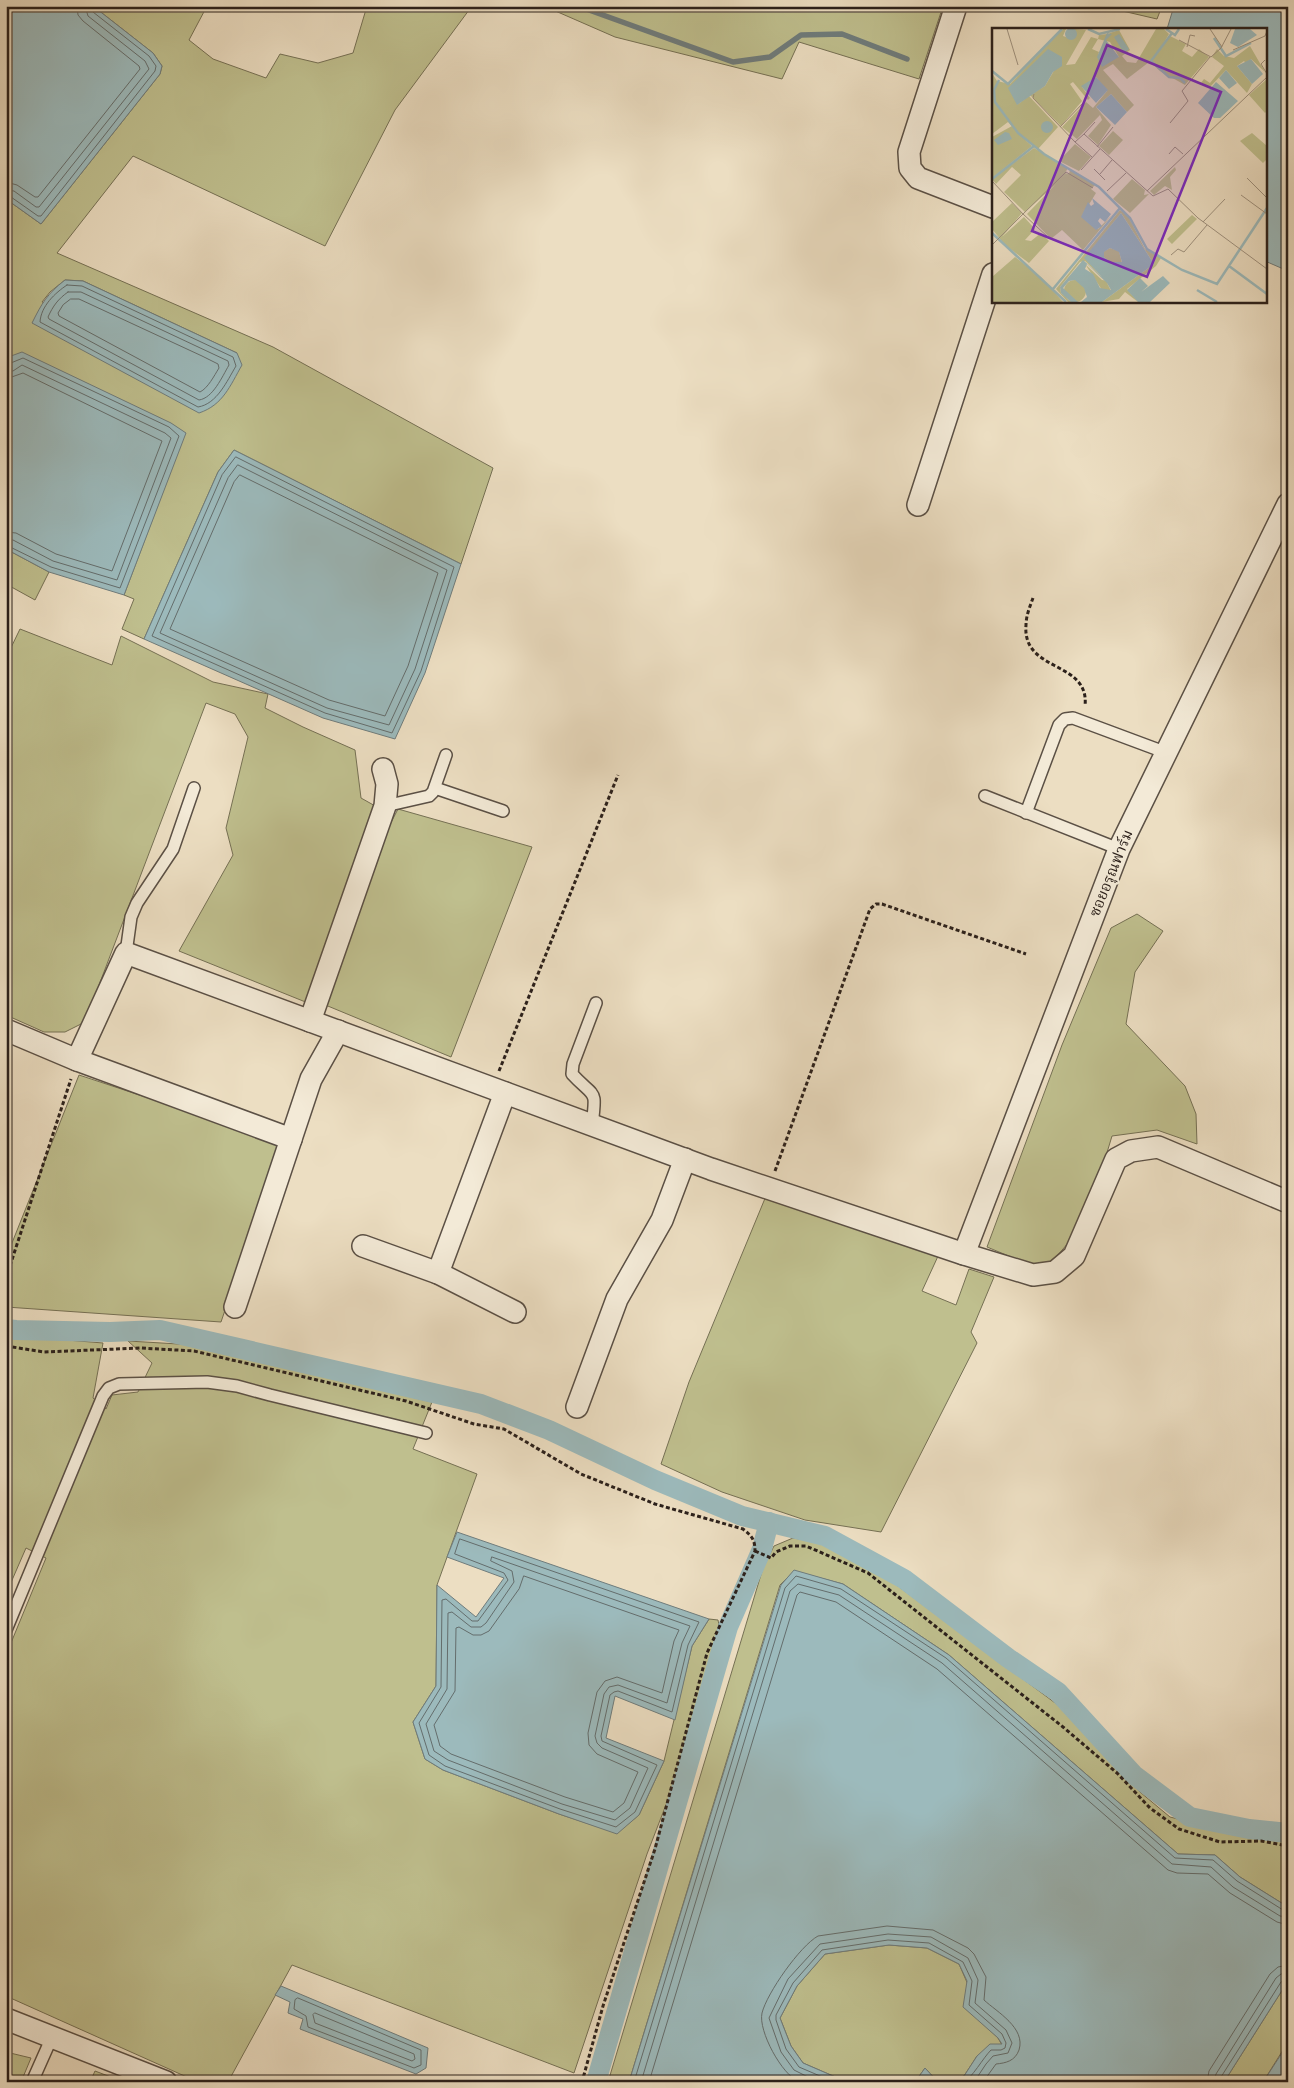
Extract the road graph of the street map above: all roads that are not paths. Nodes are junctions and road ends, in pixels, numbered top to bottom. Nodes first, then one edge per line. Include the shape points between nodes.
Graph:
1 (956, 6) edge
2 (992, 207) edge
3 (992, 277) edge
4 (1288, 504) edge
5 (918, 505) dead end
6 (1166, 752) junction
7 (446, 755) dead end
8 (383, 768) dead end
9 (194, 788) dead end
10 (435, 788) junction
11 (984, 796) dead end
12 (386, 806) junction
13 (503, 811) dead end
14 (1026, 813) junction
15 (1119, 849) junction
16 (126, 953) junction
17 (596, 1003) dead end
18 (310, 1021) junction
19 (6, 1030) edge
20 (338, 1031) junction
21 (77, 1060) junction
22 (498, 1090) junction
23 (592, 1125) junction
24 (291, 1139) junction
25 (685, 1159) junction
26 (1288, 1202) edge
27 (364, 1246) dead end
28 (964, 1254) junction
29 (438, 1273) junction
30 (235, 1307) dead end
31 (515, 1312) dead end
32 (577, 1407) dead end
33 (426, 1433) dead end
34 (6, 1630) edge
35 (6, 2019) edge
36 (52, 2037) junction
37 (32, 2082) edge
38 (166, 2082) edge

1 - 2 street via 909,152 910,168 918,178
3 - 5 street
4 - 6 street, ซอยอรุณฟาร์ม
6 - 14 lane via 1073,718 1065,719 1059,725
6 - 15 street, ซอยอรุณฟาร์ม
7 - 10 lane
8 - 12 street via 387,784
9 - 16 lane via 173,849 131,917
10 - 12 lane via 429,796
10 - 13 lane
11 - 14 lane
12 - 18 street
14 - 15 lane
15 - 28 street, ซอยอรุณฟาร์ม
16 - 18 street
16 - 21 street
17 - 23 lane via 572,1074 595,1098
18 - 20 street
19 - 21 street
20 - 22 street
20 - 24 street via 311,1079
21 - 24 street
22 - 23 street
22 - 29 street
23 - 25 street
24 - 30 street
25 - 28 street
25 - 32 street via 662,1220 617,1299
26 - 28 street via 1158,1147 1131,1150 1116,1159 1074,1256 1055,1272 1033,1275
27 - 29 street
29 - 31 street
33 - 34 lane via 238,1386 207,1382 119,1384 108,1388
35 - 36 street
36 - 37 lane
36 - 38 street

